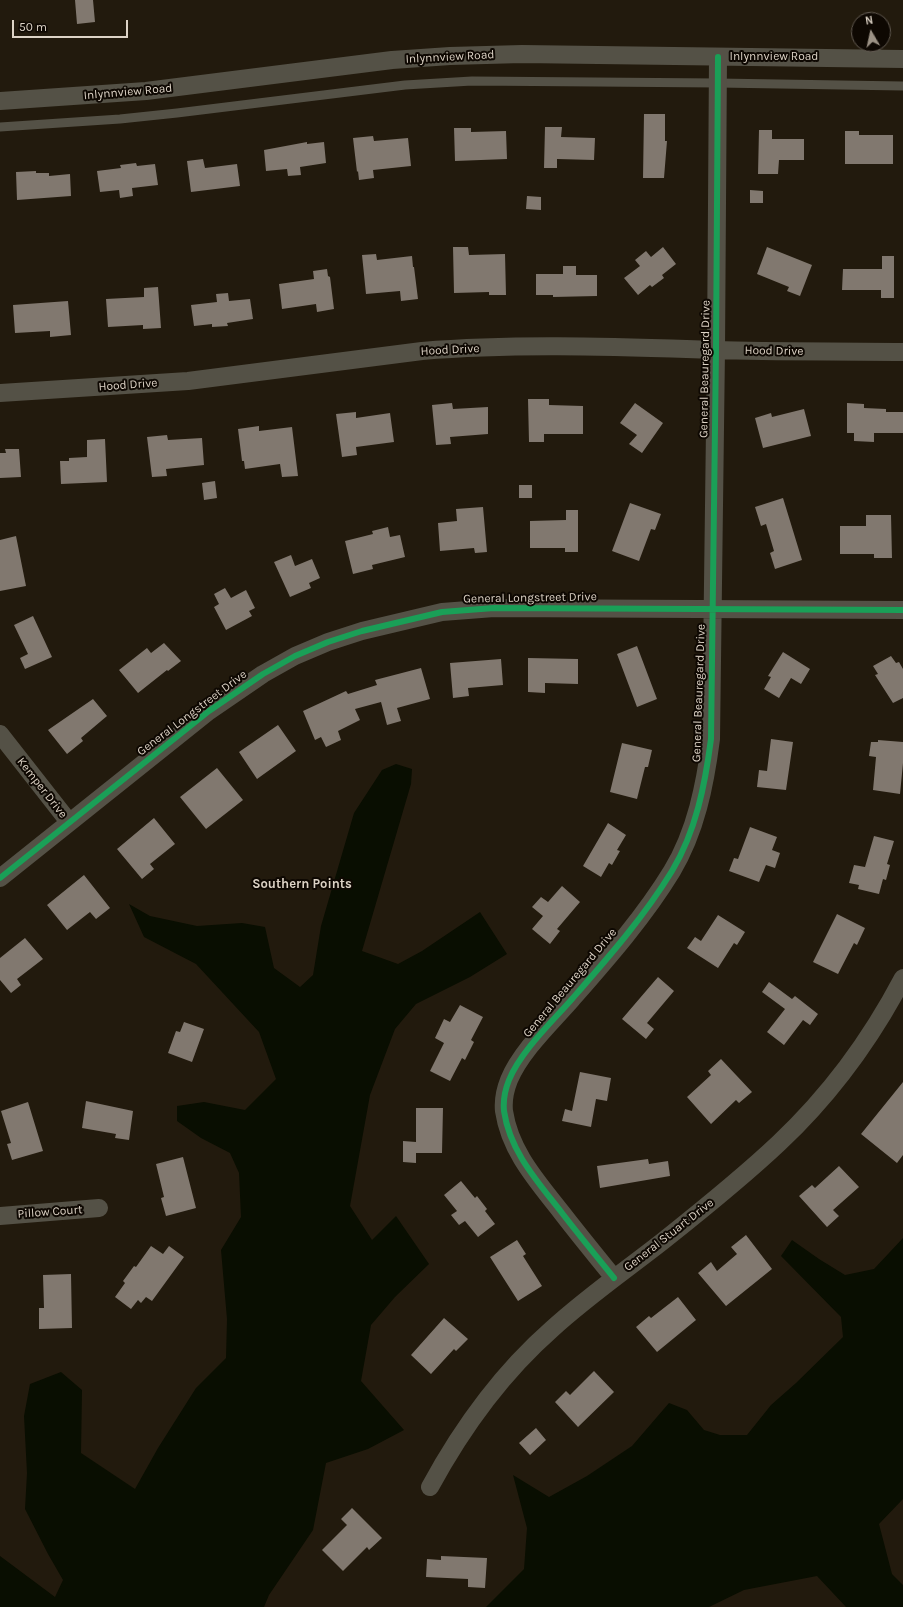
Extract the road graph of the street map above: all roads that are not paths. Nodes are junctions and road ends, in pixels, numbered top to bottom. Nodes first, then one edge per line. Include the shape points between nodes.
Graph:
1 (718, 57) junction
2 (903, 59) edge
3 (718, 82) junction
4 (903, 86) edge
5 (0, 101) edge
6 (0, 127) edge
7 (716, 350) junction
8 (903, 352) edge
9 (0, 394) edge
10 (712, 610) junction
11 (903, 610) edge
12 (0, 734) edge
13 (69, 822) junction
14 (0, 878) edge
15 (903, 978) edge
16 (99, 1208) dead end
17 (0, 1216) edge
18 (614, 1278) junction
19 (430, 1487) dead end

1 - 2 street, Inlynnview Road
1 - 3 street, General Beauregard Drive
1 - 5 street, Inlynnview Road via 522,54 421,58 181,87
3 - 4 lane
3 - 6 lane via 442,83 120,119
3 - 7 street, General Beauregard Drive
7 - 8 street, Hood Drive
7 - 9 street, Hood Drive via 637,347 460,348 188,381
7 - 10 street, General Beauregard Drive
10 - 11 street, General Longstreet Drive
10 - 13 street, General Longstreet Drive via 526,607 442,612 328,642 295,656 263,674 209,711
10 - 18 street, General Beauregard Drive via 710,746 700,802 686,844 661,889 620,942 535,1040 509,1079 505,1093 504,1110 518,1153 531,1174
12 - 13 street, Kemper Drive
13 - 14 street, General Longstreet Drive
15 - 18 street, General Stuart Drive via 865,1042 815,1106 779,1143 729,1187
16 - 17 street, Pillow Court
18 - 19 street, General Stuart Drive via 552,1329 490,1394 458,1439

